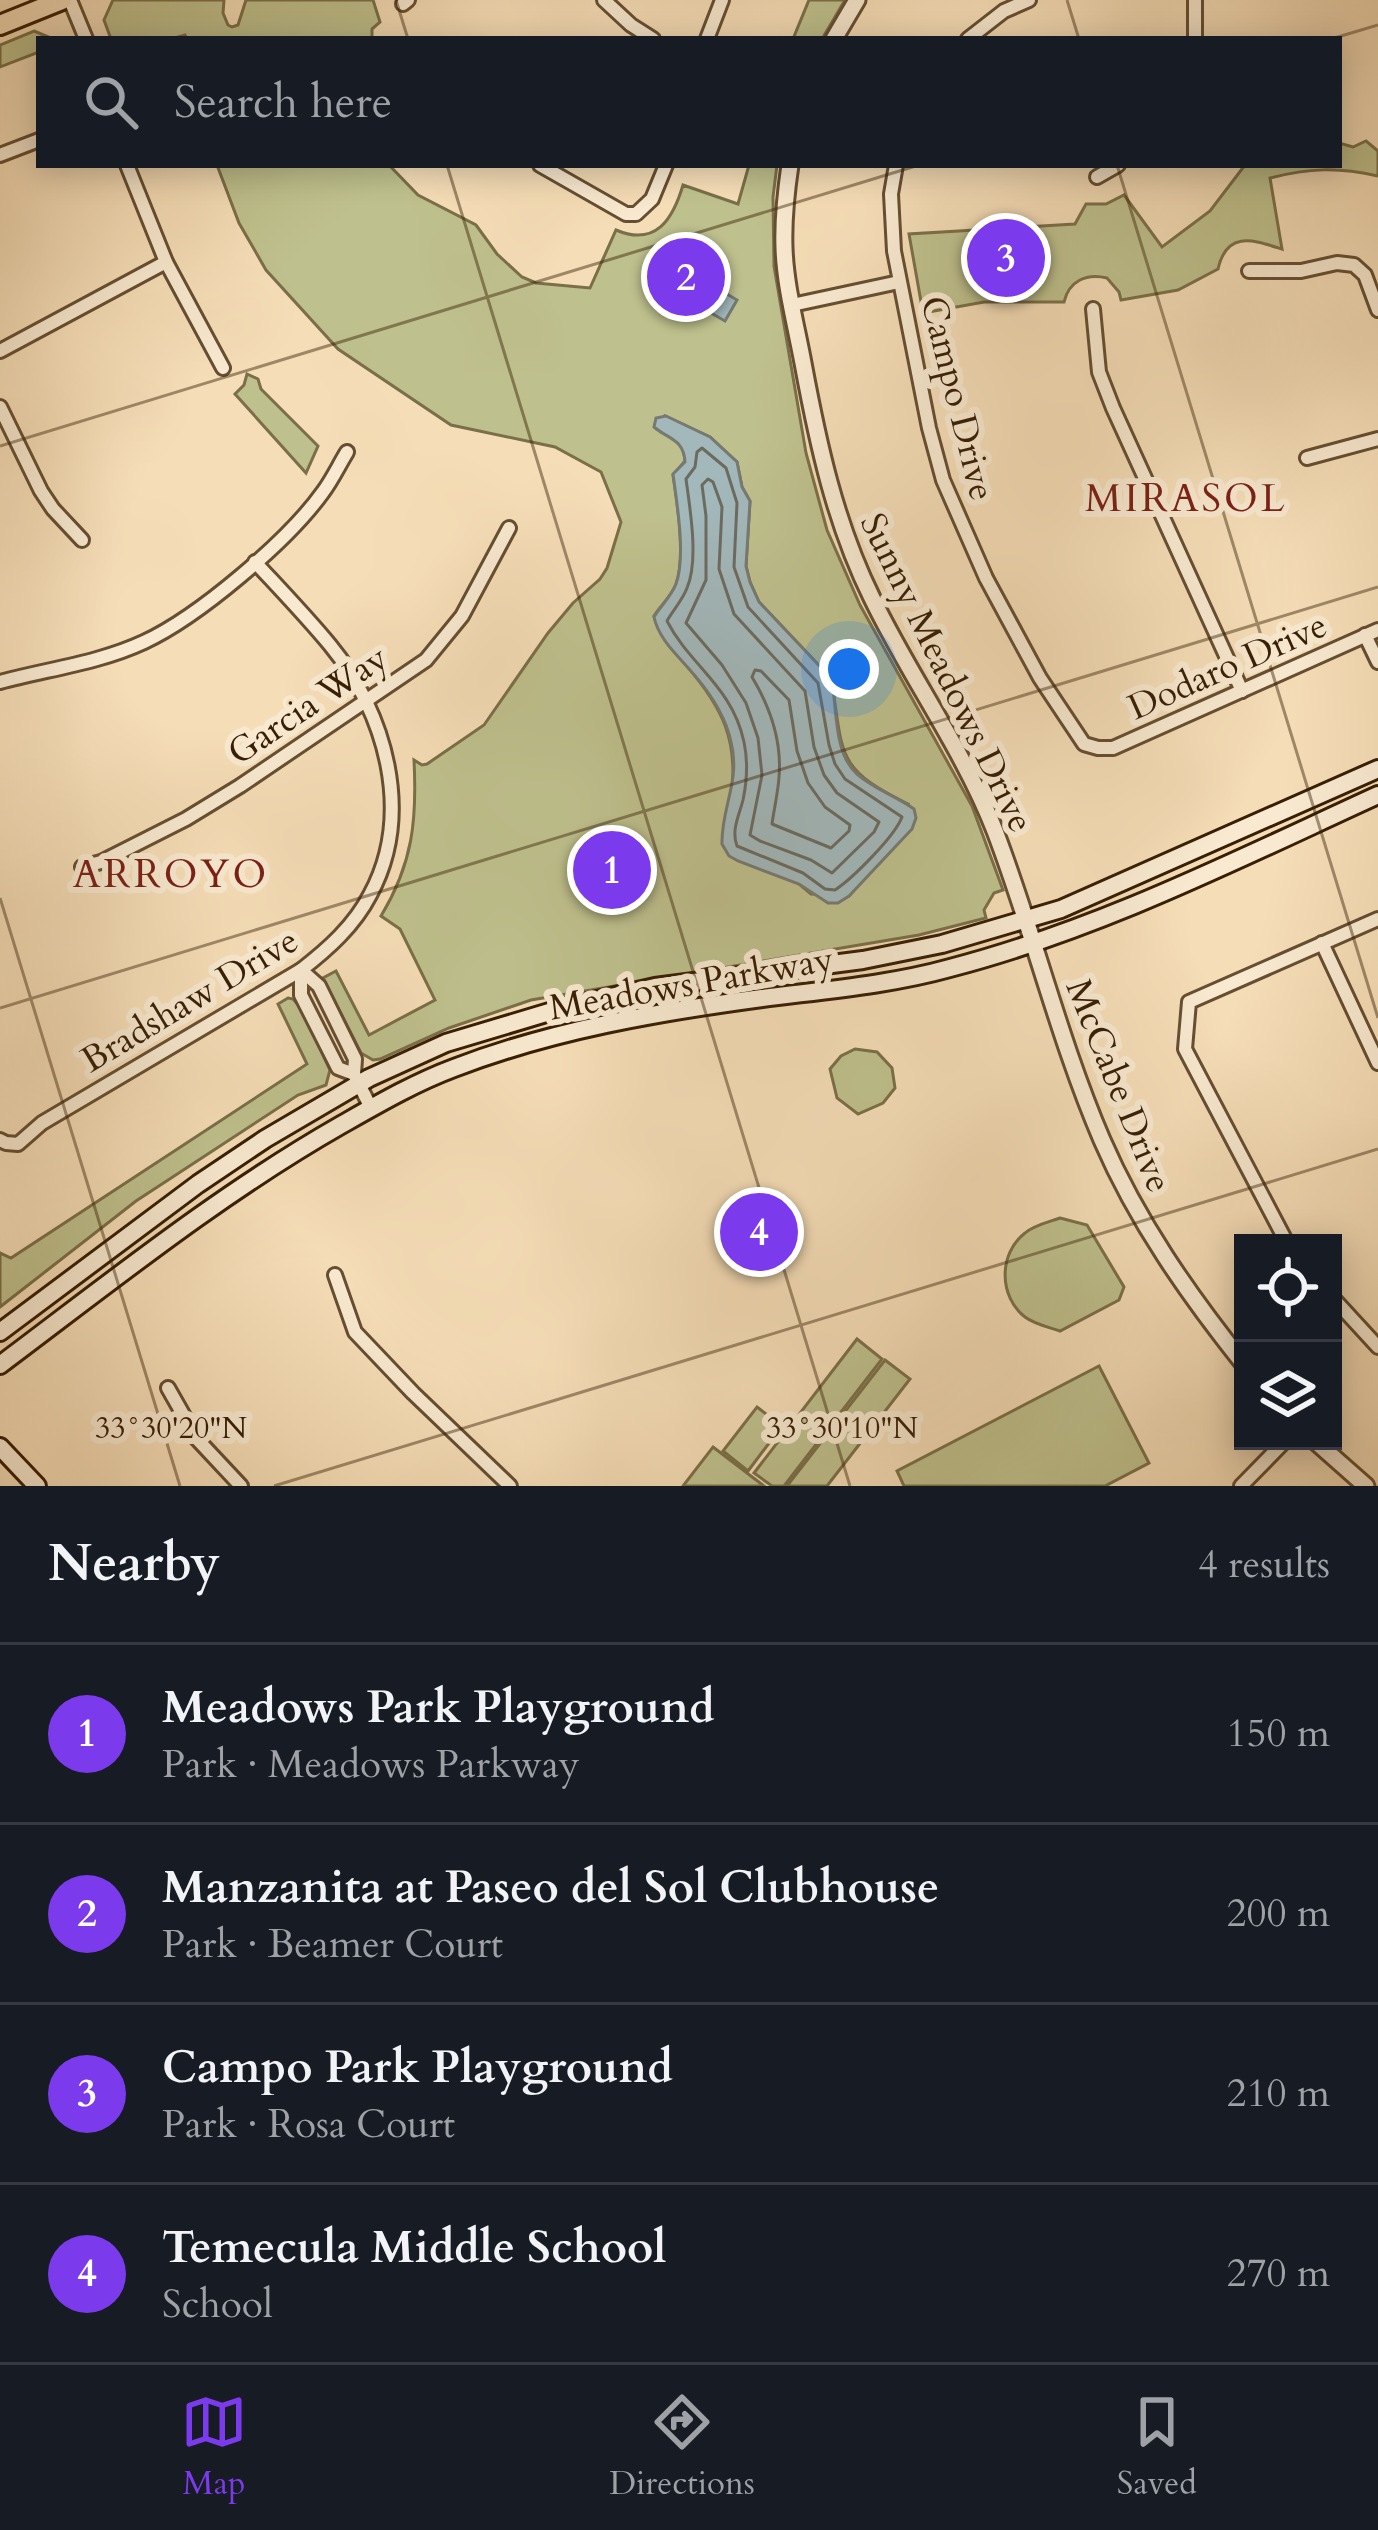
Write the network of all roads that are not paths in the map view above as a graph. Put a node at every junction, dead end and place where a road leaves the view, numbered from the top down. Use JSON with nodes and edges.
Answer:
{"nodes":[{"id":1,"x":66,"y":0,"type":"edge"},
{"id":2,"x":604,"y":0,"type":"edge"},
{"id":3,"x":722,"y":0,"type":"edge"},
{"id":4,"x":857,"y":0,"type":"edge"},
{"id":5,"x":1029,"y":0,"type":"edge"},
{"id":6,"x":1195,"y":0,"type":"edge"},
{"id":7,"x":0,"y":25,"type":"edge"},
{"id":8,"x":84,"y":36,"type":"edge"},
{"id":9,"x":648,"y":36,"type":"edge"},
{"id":10,"x":708,"y":36,"type":"edge"},
{"id":11,"x":836,"y":36,"type":"edge"},
{"id":12,"x":972,"y":36,"type":"edge"},
{"id":13,"x":1195,"y":36,"type":"edge"},
{"id":14,"x":36,"y":141,"type":"edge"},
{"id":15,"x":0,"y":155,"type":"edge"},
{"id":16,"x":128,"y":168,"type":"edge"},
{"id":17,"x":545,"y":168,"type":"edge"},
{"id":18,"x":664,"y":168,"type":"edge"},
{"id":19,"x":790,"y":168,"type":"edge"},
{"id":20,"x":895,"y":168,"type":"edge"},
{"id":21,"x":1113,"y":168,"type":"edge"},
{"id":22,"x":1097,"y":177,"type":"dead end"},
{"id":23,"x":166,"y":262,"type":"junction"},
{"id":24,"x":1250,"y":271,"type":"dead end"},
{"id":25,"x":899,"y":282,"type":"junction"},
{"id":26,"x":792,"y":305,"type":"junction"},
{"id":27,"x":1093,"y":309,"type":"dead end"},
{"id":28,"x":1378,"y":310,"type":"edge"},
{"id":29,"x":0,"y":351,"type":"edge"},
{"id":30,"x":223,"y":368,"type":"dead end"},
{"id":31,"x":0,"y":407,"type":"edge"},
{"id":32,"x":1378,"y":439,"type":"edge"},
{"id":33,"x":347,"y":452,"type":"dead end"},
{"id":34,"x":1307,"y":458,"type":"dead end"},
{"id":35,"x":509,"y":529,"type":"dead end"},
{"id":36,"x":82,"y":539,"type":"dead end"},
{"id":37,"x":255,"y":562,"type":"junction"},
{"id":38,"x":1372,"y":633,"type":"edge"},
{"id":39,"x":1378,"y":662,"type":"edge"},
{"id":40,"x":0,"y":682,"type":"edge"},
{"id":41,"x":1242,"y":691,"type":"junction"},
{"id":42,"x":365,"y":702,"type":"junction"},
{"id":43,"x":1098,"y":748,"type":"joint"},
{"id":44,"x":1378,"y":770,"type":"edge"},
{"id":45,"x":1378,"y":795,"type":"edge"},
{"id":46,"x":82,"y":867,"type":"dead end"},
{"id":47,"x":1378,"y":919,"type":"edge"},
{"id":48,"x":1024,"y":920,"type":"junction"},
{"id":49,"x":1322,"y":943,"type":"junction"},
{"id":50,"x":1032,"y":944,"type":"junction"},
{"id":51,"x":301,"y":970,"type":"junction"},
{"id":52,"x":1378,"y":1063,"type":"edge"},
{"id":53,"x":357,"y":1079,"type":"junction"},
{"id":54,"x":371,"y":1108,"type":"junction"},
{"id":55,"x":3,"y":1142,"type":"edge"},
{"id":56,"x":1282,"y":1234,"type":"edge"},
{"id":57,"x":335,"y":1275,"type":"dead end"},
{"id":58,"x":1342,"y":1308,"type":"edge"},
{"id":59,"x":0,"y":1332,"type":"edge"},
{"id":60,"x":1378,"y":1347,"type":"edge"},
{"id":61,"x":1234,"y":1351,"type":"edge"},
{"id":62,"x":0,"y":1364,"type":"edge"},
{"id":63,"x":168,"y":1388,"type":"dead end"},
{"id":64,"x":0,"y":1447,"type":"edge"},
{"id":65,"x":1276,"y":1450,"type":"edge"},
{"id":66,"x":1325,"y":1450,"type":"edge"},
{"id":67,"x":37,"y":1486,"type":"edge"},
{"id":68,"x":242,"y":1486,"type":"edge"},
{"id":69,"x":510,"y":1486,"type":"edge"},
{"id":70,"x":1241,"y":1486,"type":"edge"},
{"id":71,"x":1366,"y":1486,"type":"edge"}],
"edges":[{"from":1,"to":7,"type":"main road"},
{"from":1,"to":8,"type":"street"},
{"from":2,"to":9,"type":"street"},
{"from":3,"to":10,"type":"street"},
{"from":4,"to":11,"type":"street"},
{"from":5,"to":12,"type":"street"},
{"from":6,"to":13,"type":"street"},
{"from":14,"to":15,"type":"street"},
{"from":16,"to":23,"type":"street"},
{"from":17,"to":18,"type":"street"},
{"from":19,"to":26,"type":"street","name":"Sunny Meadows Drive"},
{"from":20,"to":25,"type":"street","name":"Campo Drive"},
{"from":21,"to":22,"type":"street"},
{"from":23,"to":29,"type":"street"},
{"from":23,"to":30,"type":"street"},
{"from":24,"to":28,"type":"street"},
{"from":25,"to":26,"type":"street"},
{"from":25,"to":43,"type":"street","name":"Campo Drive"},
{"from":26,"to":48,"type":"street","name":"Sunny Meadows Drive"},
{"from":27,"to":41,"type":"street"},
{"from":31,"to":36,"type":"street"},
{"from":32,"to":34,"type":"street"},
{"from":33,"to":37,"type":"street"},
{"from":35,"to":42,"type":"street","name":"Garcia Way"},
{"from":37,"to":40,"type":"street"},
{"from":37,"to":42,"type":"street","name":"Bradshaw Drive"},
{"from":38,"to":39,"type":"street"},
{"from":38,"to":41,"type":"street","name":"Dodaro Drive"},
{"from":41,"to":43,"type":"street","name":"Dodaro Drive"},
{"from":42,"to":46,"type":"street","name":"Garcia Way"},
{"from":42,"to":51,"type":"street","name":"Bradshaw Drive"},
{"from":44,"to":48,"type":"main road","name":"Meadows Parkway"},
{"from":45,"to":50,"type":"main road","name":"Meadows Parkway"},
{"from":47,"to":49,"type":"street"},
{"from":48,"to":50,"type":"street","name":"Sunny Meadows Drive"},
{"from":48,"to":53,"type":"main road","name":"Meadows Parkway"},
{"from":49,"to":52,"type":"street"},
{"from":49,"to":56,"type":"street"},
{"from":50,"to":54,"type":"main road","name":"Meadows Parkway"},
{"from":50,"to":61,"type":"street","name":"McCabe Drive"},
{"from":51,"to":53,"type":"street"},
{"from":51,"to":55,"type":"street","name":"Bradshaw Drive"},
{"from":53,"to":54,"type":"street"},
{"from":53,"to":59,"type":"main road","name":"Meadows Parkway"},
{"from":54,"to":62,"type":"main road","name":"Meadows Parkway"},
{"from":57,"to":69,"type":"street"},
{"from":58,"to":60,"type":"street"},
{"from":63,"to":68,"type":"street"},
{"from":64,"to":67,"type":"main road"},
{"from":65,"to":70,"type":"street"},
{"from":66,"to":71,"type":"street"}]}
